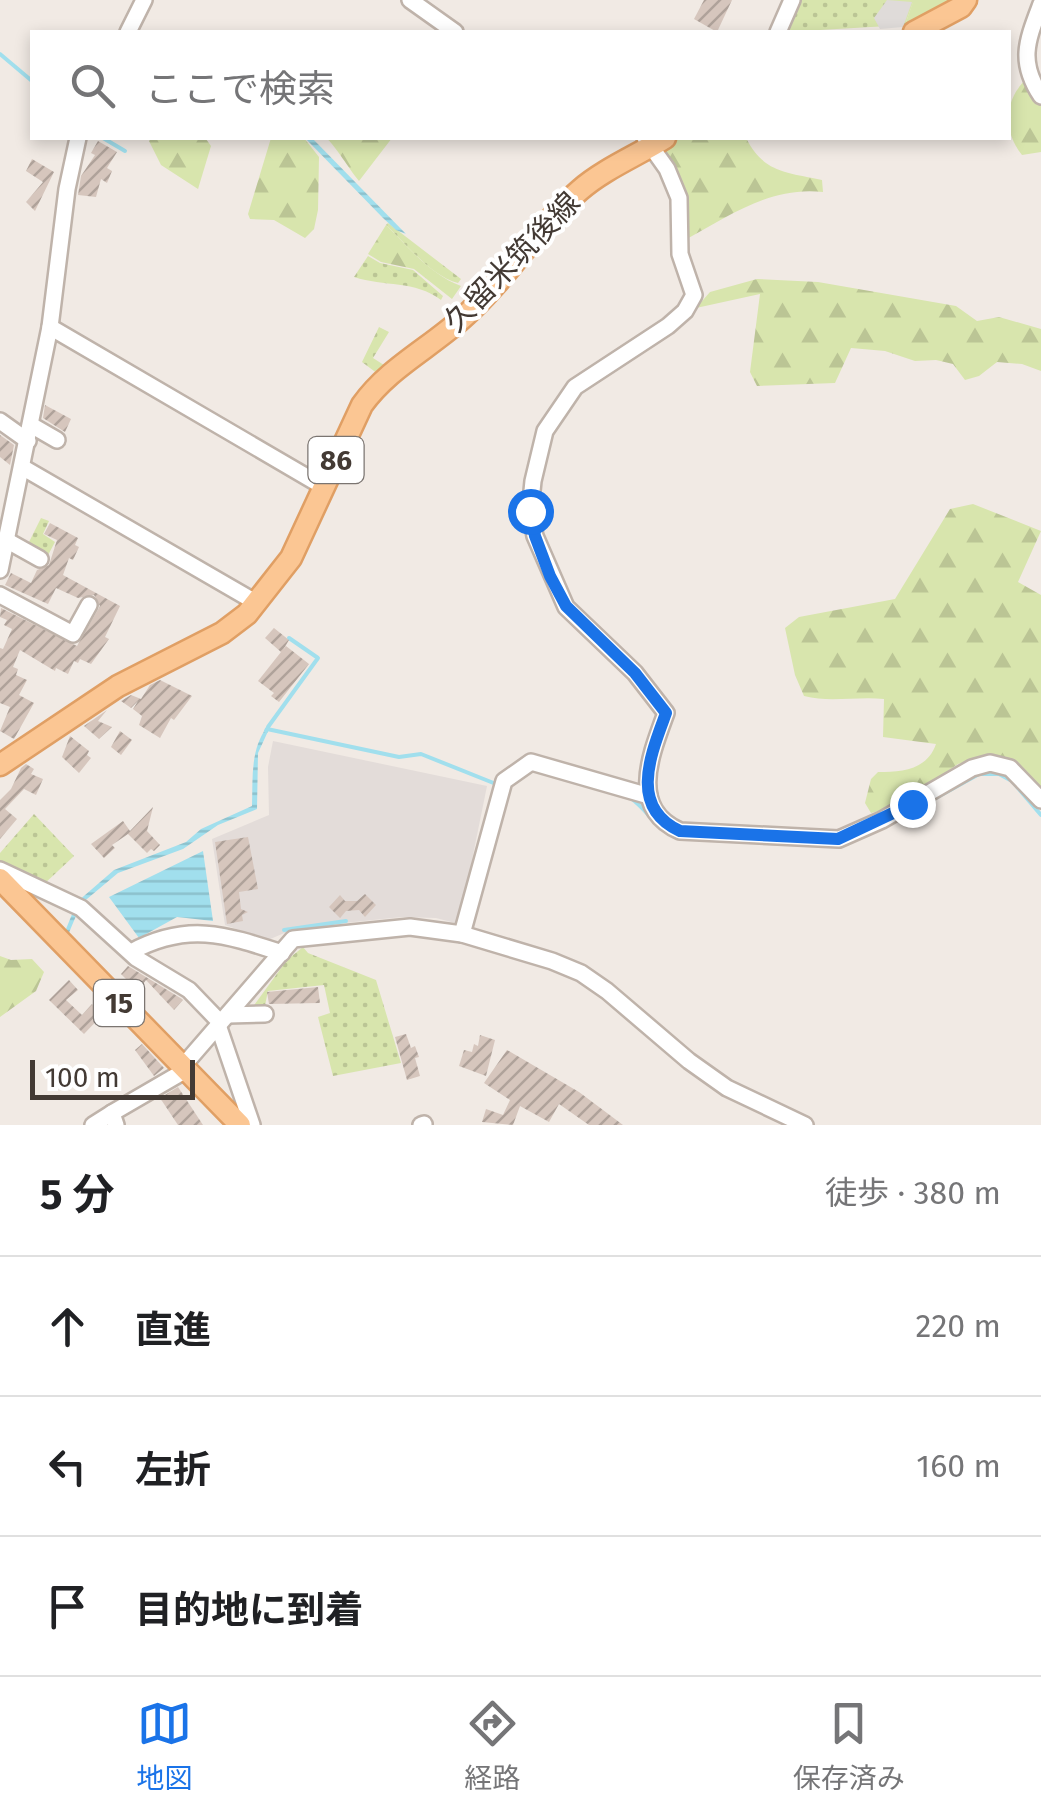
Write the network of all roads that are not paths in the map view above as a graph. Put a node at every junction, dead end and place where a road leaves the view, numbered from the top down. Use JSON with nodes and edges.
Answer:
{"nodes":[{"id":1,"x":144,"y":0,"type":"edge"},
{"id":2,"x":410,"y":0,"type":"edge"},
{"id":3,"x":792,"y":0,"type":"edge"},
{"id":4,"x":966,"y":0,"type":"edge"},
{"id":5,"x":1041,"y":4,"type":"edge"},
{"id":6,"x":129,"y":30,"type":"edge"},
{"id":7,"x":452,"y":30,"type":"edge"},
{"id":8,"x":779,"y":30,"type":"edge"},
{"id":9,"x":918,"y":30,"type":"edge"},
{"id":10,"x":1041,"y":96,"type":"edge"},
{"id":11,"x":78,"y":140,"type":"edge"},
{"id":12,"x":654,"y":140,"type":"edge"},
{"id":13,"x":50,"y":327,"type":"junction"},
{"id":14,"x":0,"y":421,"type":"edge"},
{"id":15,"x":29,"y":433,"type":"junction"},
{"id":16,"x":58,"y":440,"type":"dead end"},
{"id":17,"x":22,"y":467,"type":"junction"},
{"id":18,"x":324,"y":486,"type":"junction"},
{"id":19,"x":6,"y":540,"type":"junction"},
{"id":20,"x":40,"y":559,"type":"dead end"},
{"id":21,"x":0,"y":570,"type":"edge"},
{"id":22,"x":0,"y":596,"type":"edge"},
{"id":23,"x":257,"y":603,"type":"junction"},
{"id":24,"x":89,"y":606,"type":"dead end"},
{"id":25,"x":0,"y":766,"type":"edge"},
{"id":26,"x":649,"y":796,"type":"junction"},
{"id":27,"x":1041,"y":800,"type":"edge"},
{"id":28,"x":0,"y":870,"type":"edge"},
{"id":29,"x":0,"y":879,"type":"edge"},
{"id":30,"x":51,"y":894,"type":"junction"},
{"id":31,"x":34,"y":915,"type":"junction"},
{"id":32,"x":462,"y":934,"type":"junction"},
{"id":33,"x":130,"y":952,"type":"junction"},
{"id":34,"x":282,"y":952,"type":"junction"},
{"id":35,"x":265,"y":1014,"type":"dead end"},
{"id":36,"x":220,"y":1019,"type":"junction"},
{"id":37,"x":185,"y":1068,"type":"junction"},
{"id":38,"x":114,"y":1119,"type":"edge"},
{"id":39,"x":93,"y":1125,"type":"edge"},
{"id":40,"x":240,"y":1125,"type":"edge"},
{"id":41,"x":252,"y":1125,"type":"edge"},
{"id":42,"x":804,"y":1125,"type":"edge"}],
"edges":[{"from":1,"to":6,"type":"street"},
{"from":2,"to":7,"type":"street"},
{"from":3,"to":8,"type":"street"},
{"from":4,"to":9,"type":"main road"},
{"from":5,"to":10,"type":"street"},
{"from":11,"to":13,"type":"street"},
{"from":12,"to":18,"type":"main road","name":"久留米筑後線","number":"86"},
{"from":12,"to":26,"type":"street"},
{"from":13,"to":15,"type":"street"},
{"from":13,"to":18,"type":"street"},
{"from":14,"to":15,"type":"street"},
{"from":15,"to":16,"type":"street"},
{"from":15,"to":17,"type":"street"},
{"from":17,"to":19,"type":"street"},
{"from":17,"to":23,"type":"street"},
{"from":18,"to":23,"type":"main road","name":"久留米筑後線","number":"86"},
{"from":19,"to":20,"type":"street"},
{"from":19,"to":21,"type":"street"},
{"from":22,"to":24,"type":"street"},
{"from":23,"to":25,"type":"main road","name":"久留米筑後線","number":"86"},
{"from":26,"to":27,"type":"street"},
{"from":26,"to":32,"type":"street"},
{"from":28,"to":30,"type":"street"},
{"from":29,"to":31,"type":"main road","number":"15"},
{"from":30,"to":31,"type":"street"},
{"from":30,"to":33,"type":"street"},
{"from":31,"to":37,"type":"main road","number":"15"},
{"from":32,"to":34,"type":"street"},
{"from":32,"to":42,"type":"street"},
{"from":33,"to":34,"type":"street"},
{"from":33,"to":36,"type":"street"},
{"from":34,"to":36,"type":"street"},
{"from":35,"to":36,"type":"street"},
{"from":36,"to":37,"type":"street"},
{"from":36,"to":41,"type":"street"},
{"from":37,"to":38,"type":"street"},
{"from":37,"to":40,"type":"main road","number":"15"},
{"from":38,"to":39,"type":"street"}]}
